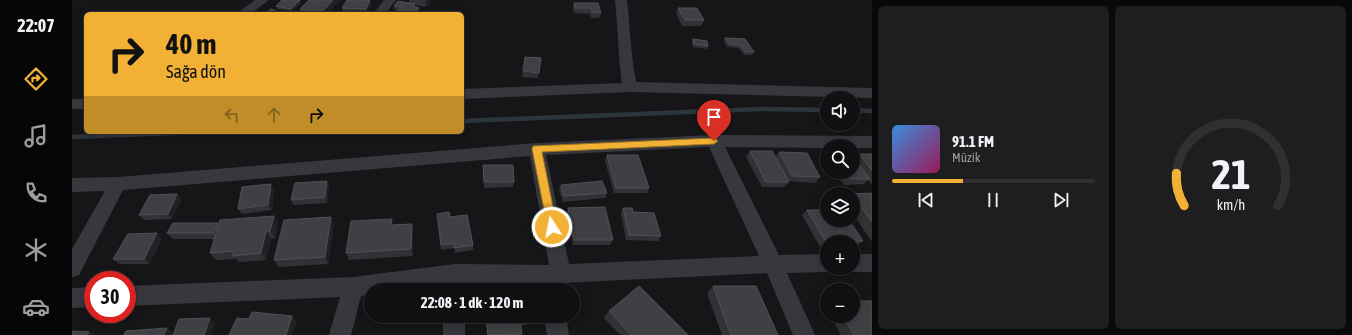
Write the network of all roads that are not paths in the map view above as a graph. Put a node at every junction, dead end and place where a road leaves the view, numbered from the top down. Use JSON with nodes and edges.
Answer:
{"nodes":[{"id":1,"x":263,"y":0,"type":"edge"},
{"id":2,"x":390,"y":0,"type":"edge"},
{"id":3,"x":621,"y":0,"type":"edge"},
{"id":4,"x":245,"y":12,"type":"edge"},
{"id":5,"x":381,"y":12,"type":"edge"},
{"id":6,"x":630,"y":87,"type":"junction"},
{"id":7,"x":872,"y":93,"type":"edge"},
{"id":8,"x":464,"y":94,"type":"edge"},
{"id":9,"x":72,"y":104,"type":"edge"},
{"id":10,"x":84,"y":104,"type":"edge"},
{"id":11,"x":714,"y":141,"type":"junction"},
{"id":12,"x":872,"y":142,"type":"edge"},
{"id":13,"x":537,"y":149,"type":"junction"},
{"id":14,"x":118,"y":184,"type":"junction"},
{"id":15,"x":72,"y":185,"type":"edge"},
{"id":16,"x":860,"y":263,"type":"edge"},
{"id":17,"x":872,"y":263,"type":"edge"},
{"id":18,"x":773,"y":264,"type":"junction"},
{"id":19,"x":820,"y":264,"type":"edge"},
{"id":20,"x":72,"y":268,"type":"edge"},
{"id":21,"x":554,"y":279,"type":"edge"},
{"id":22,"x":455,"y":282,"type":"edge"},
{"id":23,"x":353,"y":287,"type":"junction"},
{"id":24,"x":136,"y":296,"type":"edge"},
{"id":25,"x":84,"y":297,"type":"edge"},
{"id":26,"x":72,"y":298,"type":"edge"},
{"id":27,"x":454,"y":323,"type":"edge"},
{"id":28,"x":556,"y":323,"type":"edge"},
{"id":29,"x":340,"y":335,"type":"edge"},
{"id":30,"x":454,"y":335,"type":"edge"},
{"id":31,"x":558,"y":335,"type":"edge"},
{"id":32,"x":804,"y":335,"type":"edge"}],
"edges":[{"from":1,"to":4,"type":"street"},
{"from":2,"to":5,"type":"street"},
{"from":3,"to":6,"type":"street"},
{"from":6,"to":7,"type":"street"},
{"from":6,"to":8,"type":"street"},
{"from":9,"to":10,"type":"street"},
{"from":11,"to":12,"type":"street"},
{"from":11,"to":13,"type":"street"},
{"from":11,"to":18,"type":"street"},
{"from":13,"to":14,"type":"street"},
{"from":13,"to":21,"type":"street"},
{"from":14,"to":15,"type":"street"},
{"from":14,"to":20,"type":"street"},
{"from":16,"to":17,"type":"street"},
{"from":18,"to":19,"type":"street"},
{"from":18,"to":21,"type":"street"},
{"from":18,"to":32,"type":"street"},
{"from":21,"to":22,"type":"street"},
{"from":22,"to":23,"type":"street"},
{"from":23,"to":24,"type":"street"},
{"from":23,"to":29,"type":"street"},
{"from":25,"to":26,"type":"street"},
{"from":27,"to":30,"type":"street"},
{"from":28,"to":31,"type":"street"}]}
